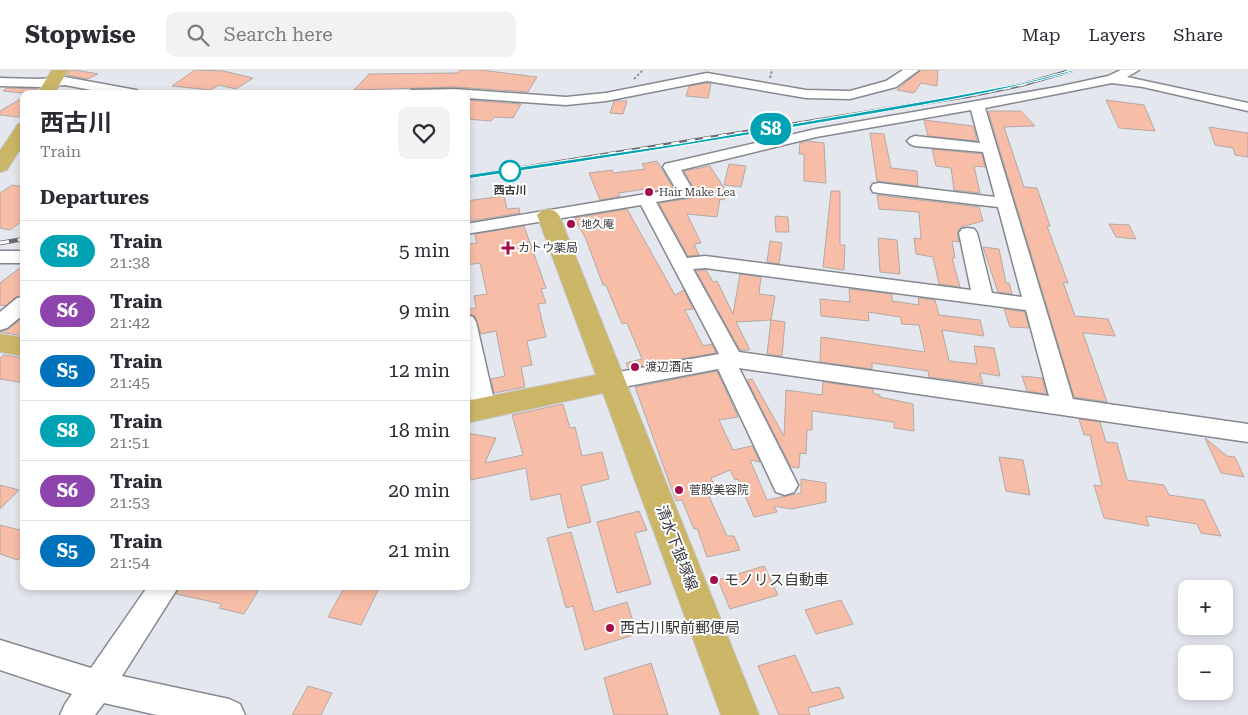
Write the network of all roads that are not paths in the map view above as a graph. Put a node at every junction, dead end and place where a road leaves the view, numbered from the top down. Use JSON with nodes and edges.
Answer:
{"nodes":[{"id":1,"x":912,"y":70,"type":"edge"},
{"id":2,"x":1132,"y":70,"type":"edge"},
{"id":3,"x":1112,"y":79,"type":"junction"},
{"id":4,"x":53,"y":81,"type":"edge"},
{"id":5,"x":0,"y":82,"type":"edge"},
{"id":6,"x":110,"y":90,"type":"edge"},
{"id":7,"x":470,"y":94,"type":"edge"},
{"id":8,"x":976,"y":106,"type":"junction"},
{"id":9,"x":1248,"y":107,"type":"edge"},
{"id":10,"x":20,"y":134,"type":"edge"},
{"id":11,"x":915,"y":141,"type":"dead end"},
{"id":12,"x":989,"y":148,"type":"junction"},
{"id":13,"x":0,"y":166,"type":"edge"},
{"id":14,"x":879,"y":188,"type":"dead end"},
{"id":15,"x":646,"y":199,"type":"junction"},
{"id":16,"x":1005,"y":202,"type":"junction"},
{"id":17,"x":548,"y":215,"type":"junction"},
{"id":18,"x":470,"y":228,"type":"edge"},
{"id":19,"x":968,"y":233,"type":"dead end"},
{"id":20,"x":0,"y":257,"type":"edge"},
{"id":21,"x":20,"y":257,"type":"edge"},
{"id":22,"x":681,"y":264,"type":"junction"},
{"id":23,"x":983,"y":298,"type":"junction"},
{"id":24,"x":1035,"y":304,"type":"junction"},
{"id":25,"x":20,"y":306,"type":"edge"},
{"id":26,"x":0,"y":323,"type":"edge"},
{"id":27,"x":0,"y":343,"type":"edge"},
{"id":28,"x":20,"y":346,"type":"edge"},
{"id":29,"x":470,"y":358,"type":"edge"},
{"id":30,"x":728,"y":360,"type":"junction"},
{"id":31,"x":613,"y":381,"type":"junction"},
{"id":32,"x":1064,"y":407,"type":"junction"},
{"id":33,"x":476,"y":411,"type":"edge"},
{"id":34,"x":1248,"y":433,"type":"edge"},
{"id":35,"x":785,"y":485,"type":"dead end"},
{"id":36,"x":163,"y":590,"type":"edge"},
{"id":37,"x":0,"y":655,"type":"edge"},
{"id":38,"x":97,"y":686,"type":"junction"},
{"id":39,"x":76,"y":715,"type":"edge"},
{"id":40,"x":228,"y":715,"type":"edge"},
{"id":41,"x":740,"y":715,"type":"edge"}],
"edges":[{"from":1,"to":7,"type":"street"},
{"from":2,"to":3,"type":"street"},
{"from":3,"to":8,"type":"street"},
{"from":3,"to":9,"type":"street"},
{"from":4,"to":5,"type":"street"},
{"from":4,"to":6,"type":"street"},
{"from":8,"to":12,"type":"street"},
{"from":8,"to":15,"type":"street"},
{"from":10,"to":13,"type":"main road"},
{"from":11,"to":12,"type":"street"},
{"from":12,"to":16,"type":"street"},
{"from":14,"to":16,"type":"street"},
{"from":15,"to":17,"type":"street"},
{"from":15,"to":22,"type":"street"},
{"from":16,"to":24,"type":"street"},
{"from":17,"to":18,"type":"street"},
{"from":17,"to":31,"type":"main road","name":"清水下狼塚線"},
{"from":19,"to":23,"type":"street"},
{"from":20,"to":21,"type":"street"},
{"from":22,"to":23,"type":"street"},
{"from":22,"to":30,"type":"street"},
{"from":23,"to":24,"type":"street"},
{"from":24,"to":32,"type":"street"},
{"from":25,"to":26,"type":"street"},
{"from":27,"to":28,"type":"main road"},
{"from":29,"to":33,"type":"street"},
{"from":30,"to":31,"type":"street"},
{"from":30,"to":32,"type":"street"},
{"from":30,"to":35,"type":"street"},
{"from":31,"to":33,"type":"main road"},
{"from":31,"to":41,"type":"main road","name":"清水下狼塚線"},
{"from":32,"to":34,"type":"street"},
{"from":36,"to":38,"type":"street"},
{"from":37,"to":38,"type":"street"},
{"from":38,"to":39,"type":"street"},
{"from":38,"to":40,"type":"street"}]}
